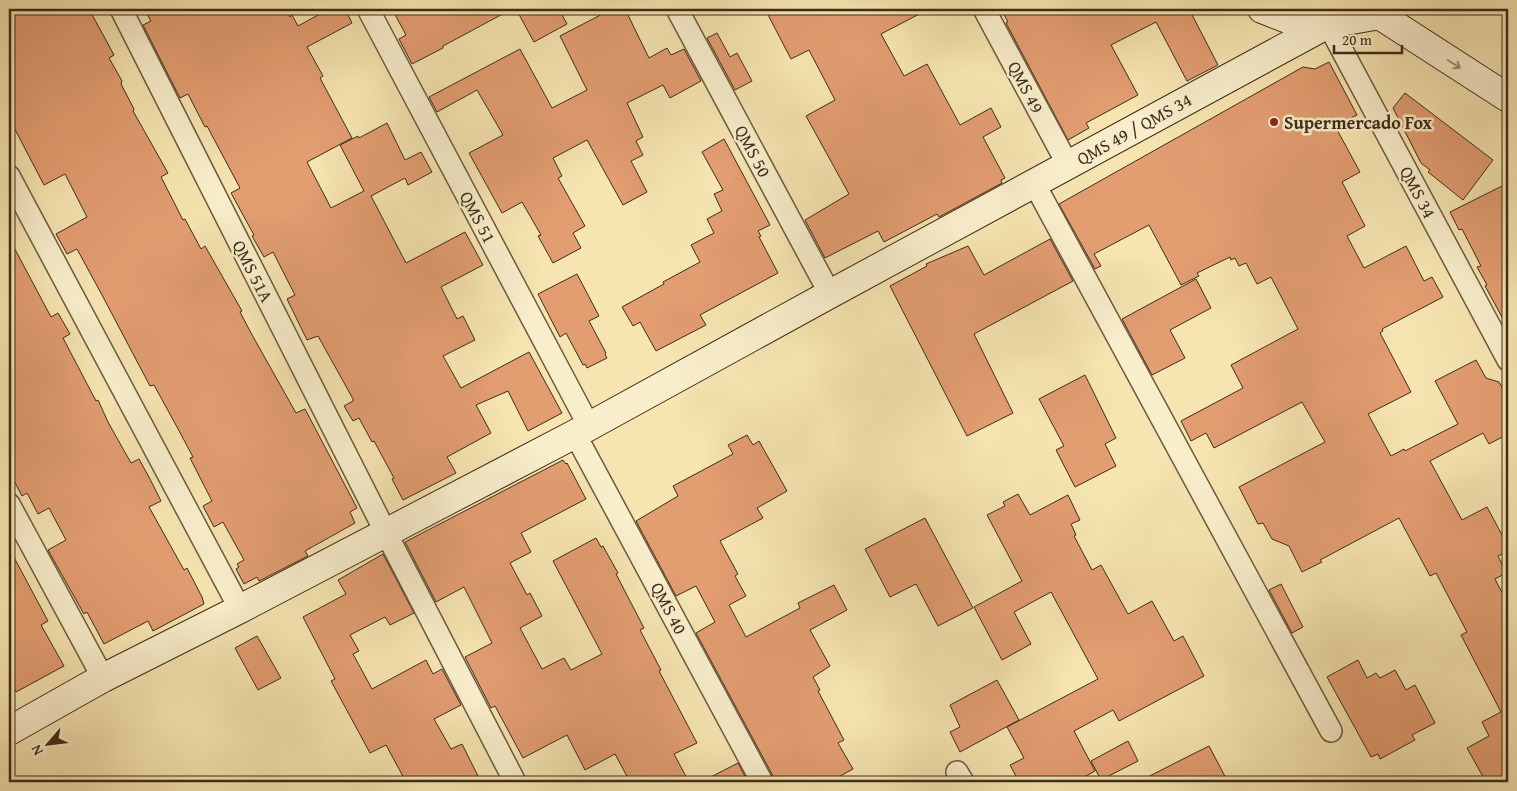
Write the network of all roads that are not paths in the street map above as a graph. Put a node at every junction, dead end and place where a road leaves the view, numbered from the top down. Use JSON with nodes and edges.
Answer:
{"nodes":[{"id":1,"x":121,"y":9,"type":"edge"},
{"id":2,"x":368,"y":9,"type":"edge"},
{"id":3,"x":676,"y":9,"type":"edge"},
{"id":4,"x":984,"y":9,"type":"edge"},
{"id":5,"x":1262,"y":9,"type":"edge"},
{"id":6,"x":1375,"y":12,"type":"edge"},
{"id":7,"x":1322,"y":21,"type":"edge"},
{"id":8,"x":1508,"y":98,"type":"edge"},
{"id":9,"x":1068,"y":165,"type":"junction"},
{"id":10,"x":9,"y":176,"type":"edge"},
{"id":11,"x":1034,"y":183,"type":"junction"},
{"id":12,"x":830,"y":294,"type":"junction"},
{"id":13,"x":1508,"y":360,"type":"edge"},
{"id":14,"x":582,"y":430,"type":"junction"},
{"id":15,"x":9,"y":504,"type":"edge"},
{"id":16,"x":386,"y":533,"type":"junction"},
{"id":17,"x":240,"y":609,"type":"junction"},
{"id":18,"x":103,"y":678,"type":"junction"},
{"id":19,"x":9,"y":731,"type":"edge"},
{"id":20,"x":1331,"y":731,"type":"dead end"},
{"id":21,"x":515,"y":782,"type":"edge"},
{"id":22,"x":762,"y":782,"type":"edge"}],
"edges":[{"from":1,"to":16,"type":"street","name":"QMS 51A"},
{"from":2,"to":14,"type":"street","name":"QMS 51"},
{"from":3,"to":12,"type":"street","name":"QMS 50"},
{"from":4,"to":9,"type":"street","name":"QMS 49"},
{"from":5,"to":7,"type":"street"},
{"from":6,"to":7,"type":"street"},
{"from":6,"to":8,"type":"street","one_way":true},
{"from":7,"to":9,"type":"street","name":"QMS 49 / QMS 34"},
{"from":7,"to":13,"type":"street","name":"QMS 34"},
{"from":9,"to":11,"type":"street","name":"QMS 49 / QMS 34"},
{"from":10,"to":17,"type":"street"},
{"from":11,"to":12,"type":"street","name":"QMS 49 / QMS 34"},
{"from":11,"to":20,"type":"street"},
{"from":12,"to":14,"type":"street","name":"QMS 49 / QMS 34"},
{"from":14,"to":16,"type":"street","name":"QMS 49 / QMS 34"},
{"from":14,"to":22,"type":"street","name":"QMS 40"},
{"from":15,"to":18,"type":"street"},
{"from":16,"to":17,"type":"street","name":"QMS 49 / QMS 34"},
{"from":16,"to":21,"type":"street","name":"QMS 51A"},
{"from":17,"to":18,"type":"street","name":"QMS 49 / QMS 34"},
{"from":18,"to":19,"type":"street","name":"QMS 49 / QMS 34"}]}
